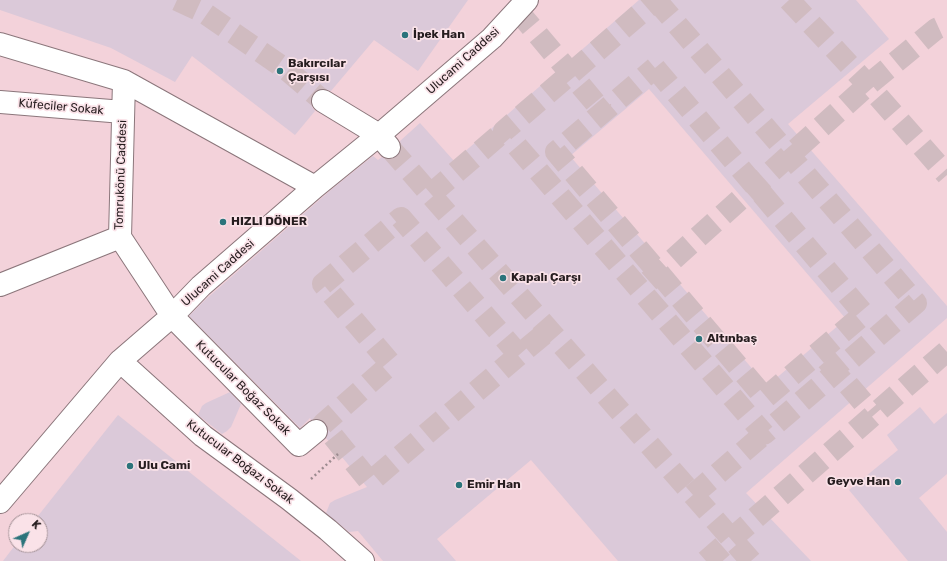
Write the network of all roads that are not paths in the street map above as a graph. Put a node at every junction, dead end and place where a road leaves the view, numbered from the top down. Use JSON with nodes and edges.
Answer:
{"nodes":[{"id":1,"x":527,"y":0,"type":"edge"},
{"id":2,"x":0,"y":44,"type":"edge"},
{"id":3,"x":124,"y":81,"type":"junction"},
{"id":4,"x":323,"y":101,"type":"tunnel mouth"},
{"id":5,"x":0,"y":102,"type":"edge"},
{"id":6,"x":123,"y":112,"type":"junction"},
{"id":7,"x":384,"y":141,"type":"junction"},
{"id":8,"x":315,"y":187,"type":"junction"},
{"id":9,"x":120,"y":237,"type":"junction"},
{"id":10,"x":0,"y":285,"type":"edge"},
{"id":11,"x":172,"y":316,"type":"junction"},
{"id":12,"x":120,"y":361,"type":"junction"},
{"id":13,"x":316,"y":431,"type":"dead end"},
{"id":14,"x":0,"y":502,"type":"edge"},
{"id":15,"x":363,"y":561,"type":"edge"}],
"edges":[{"from":1,"to":7,"type":"street","name":"Ulucami Caddesi"},
{"from":2,"to":3,"type":"street"},
{"from":3,"to":6,"type":"street","name":"Tomrukönü Caddesi"},
{"from":3,"to":8,"type":"street"},
{"from":4,"to":7,"type":"street"},
{"from":5,"to":6,"type":"street","name":"Küfeciler Sokak"},
{"from":6,"to":9,"type":"street","name":"Tomrukönü Caddesi"},
{"from":7,"to":8,"type":"street","name":"Ulucami Caddesi"},
{"from":8,"to":11,"type":"street","name":"Ulucami Caddesi"},
{"from":9,"to":10,"type":"street","name":"Tomrukönü Caddesi"},
{"from":9,"to":11,"type":"street"},
{"from":11,"to":12,"type":"street","name":"Ulucami Caddesi"},
{"from":11,"to":13,"type":"street","name":"Kutucular Boğaz Sokak"},
{"from":12,"to":14,"type":"street","name":"Ulucami Caddesi"},
{"from":12,"to":15,"type":"street","name":"Kutucular Boğazı Sokak"}]}
